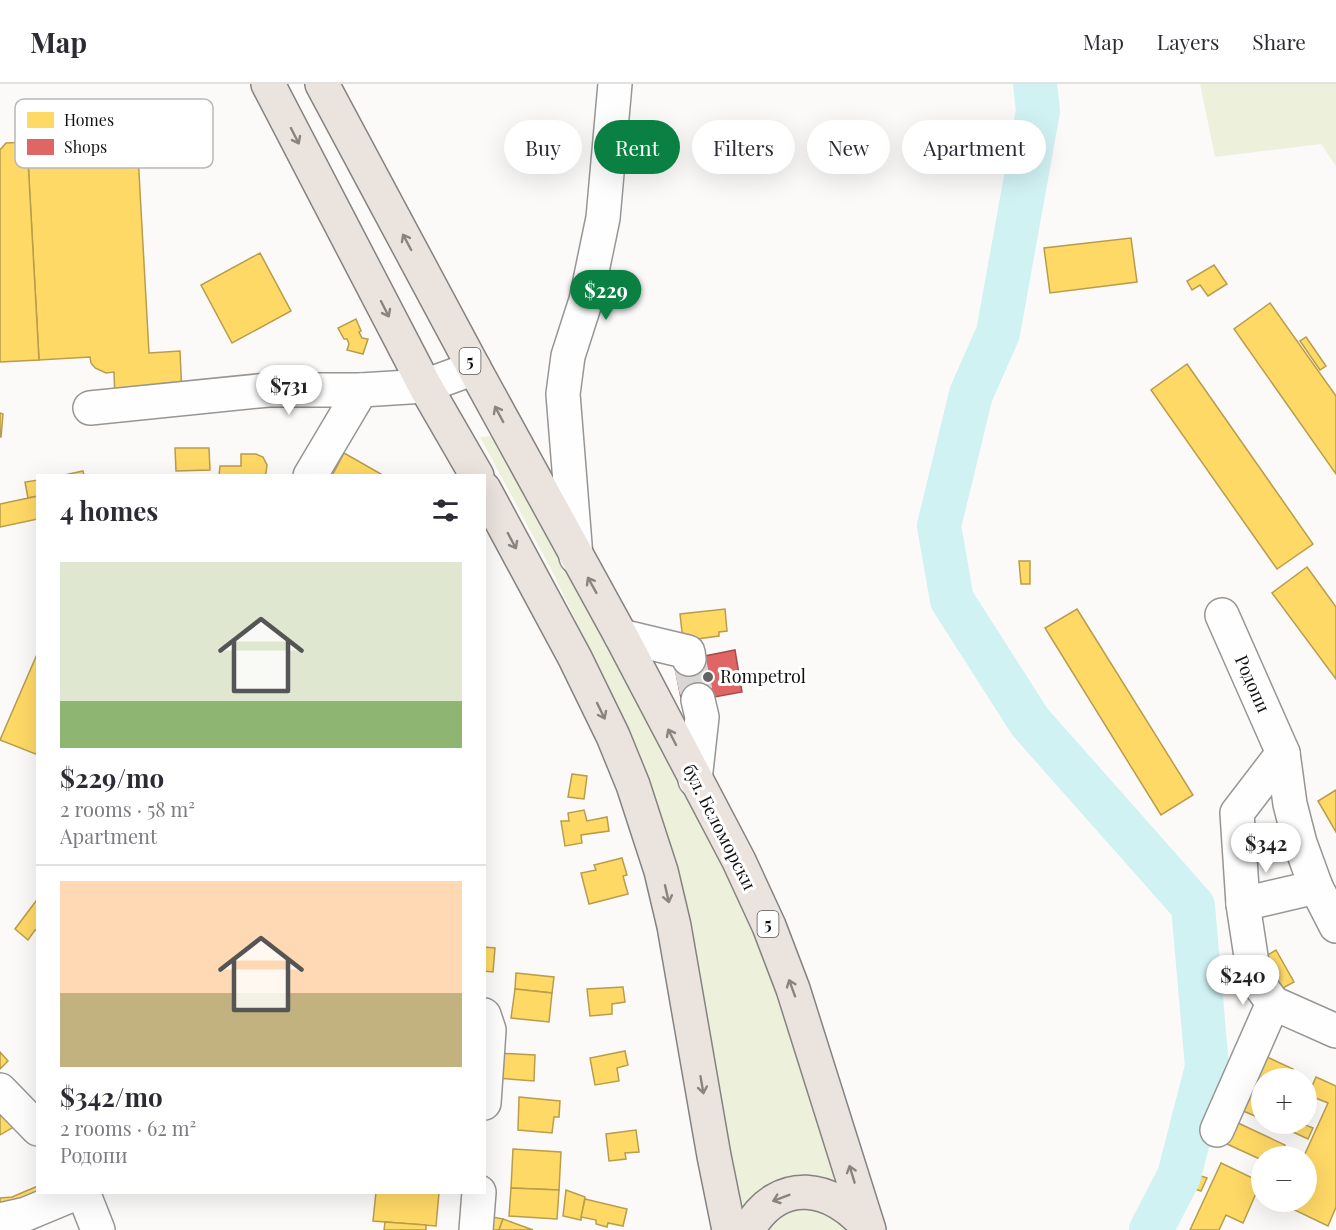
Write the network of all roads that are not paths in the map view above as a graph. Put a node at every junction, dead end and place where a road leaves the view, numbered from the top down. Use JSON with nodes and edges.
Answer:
{"nodes":[{"id":1,"x":268,"y":84,"type":"edge"},
{"id":2,"x":322,"y":84,"type":"edge"},
{"id":3,"x":615,"y":84,"type":"edge"},
{"id":4,"x":474,"y":369,"type":"junction"},
{"id":5,"x":425,"y":386,"type":"junction"},
{"id":6,"x":361,"y":390,"type":"junction"},
{"id":7,"x":90,"y":408,"type":"dead end"},
{"id":8,"x":311,"y":474,"type":"edge"},
{"id":9,"x":476,"y":474,"type":"edge"},
{"id":10,"x":486,"y":493,"type":"edge"},
{"id":11,"x":576,"y":557,"type":"junction"},
{"id":12,"x":1222,"y":615,"type":"dead end"},
{"id":13,"x":621,"y":636,"type":"junction"},
{"id":14,"x":689,"y":659,"type":"dead end"},
{"id":15,"x":698,"y":700,"type":"tunnel mouth"},
{"id":16,"x":1283,"y":753,"type":"junction"},
{"id":17,"x":695,"y":780,"type":"junction"},
{"id":18,"x":1316,"y":887,"type":"junction"},
{"id":19,"x":1243,"y":904,"type":"junction"},
{"id":20,"x":1336,"y":926,"type":"edge"},
{"id":21,"x":1273,"y":1003,"type":"junction"},
{"id":22,"x":487,"y":1023,"type":"edge"},
{"id":23,"x":1336,"y":1031,"type":"edge"},
{"id":24,"x":486,"y":1050,"type":"edge"},
{"id":25,"x":0,"y":1090,"type":"edge"},
{"id":26,"x":36,"y":1127,"type":"edge"},
{"id":27,"x":1216,"y":1130,"type":"dead end"},
{"id":28,"x":76,"y":1194,"type":"edge"},
{"id":29,"x":82,"y":1194,"type":"edge"},
{"id":30,"x":479,"y":1194,"type":"edge"},
{"id":31,"x":0,"y":1220,"type":"edge"},
{"id":32,"x":869,"y":1229,"type":"edge"},
{"id":33,"x":98,"y":1230,"type":"edge"},
{"id":34,"x":476,"y":1230,"type":"edge"},
{"id":35,"x":729,"y":1230,"type":"edge"},
{"id":36,"x":748,"y":1230,"type":"edge"}],
"edges":[{"from":1,"to":5,"type":"main road","one_way":true},
{"from":4,"to":2,"type":"main road","number":"5","one_way":true},
{"from":3,"to":11,"type":"street"},
{"from":4,"to":5,"type":"street"},
{"from":11,"to":4,"type":"main road","number":"5","one_way":true},
{"from":5,"to":6,"type":"street"},
{"from":5,"to":9,"type":"main road"},
{"from":6,"to":7,"type":"street"},
{"from":6,"to":8,"type":"street"},
{"from":10,"to":35,"type":"main road","one_way":true},
{"from":13,"to":11,"type":"main road","number":"5","one_way":true},
{"from":12,"to":16,"type":"street","name":"Родопи"},
{"from":13,"to":14,"type":"street"},
{"from":17,"to":13,"type":"main road","name":"бул. Беломорски","number":"5","one_way":true},
{"from":15,"to":17,"type":"street"},
{"from":16,"to":18,"type":"street","name":"Родопи"},
{"from":16,"to":19,"type":"street"},
{"from":32,"to":17,"type":"main road","name":"бул. Беломорски","number":"5","one_way":true},
{"from":18,"to":19,"type":"street"},
{"from":18,"to":20,"type":"street","name":"Родопи"},
{"from":19,"to":21,"type":"street"},
{"from":21,"to":23,"type":"street"},
{"from":21,"to":27,"type":"street"},
{"from":22,"to":24,"type":"street"},
{"from":25,"to":26,"type":"street"},
{"from":28,"to":31,"type":"street"},
{"from":29,"to":33,"type":"street"},
{"from":30,"to":34,"type":"street"},
{"from":32,"to":36,"type":"main road","one_way":true}]}
